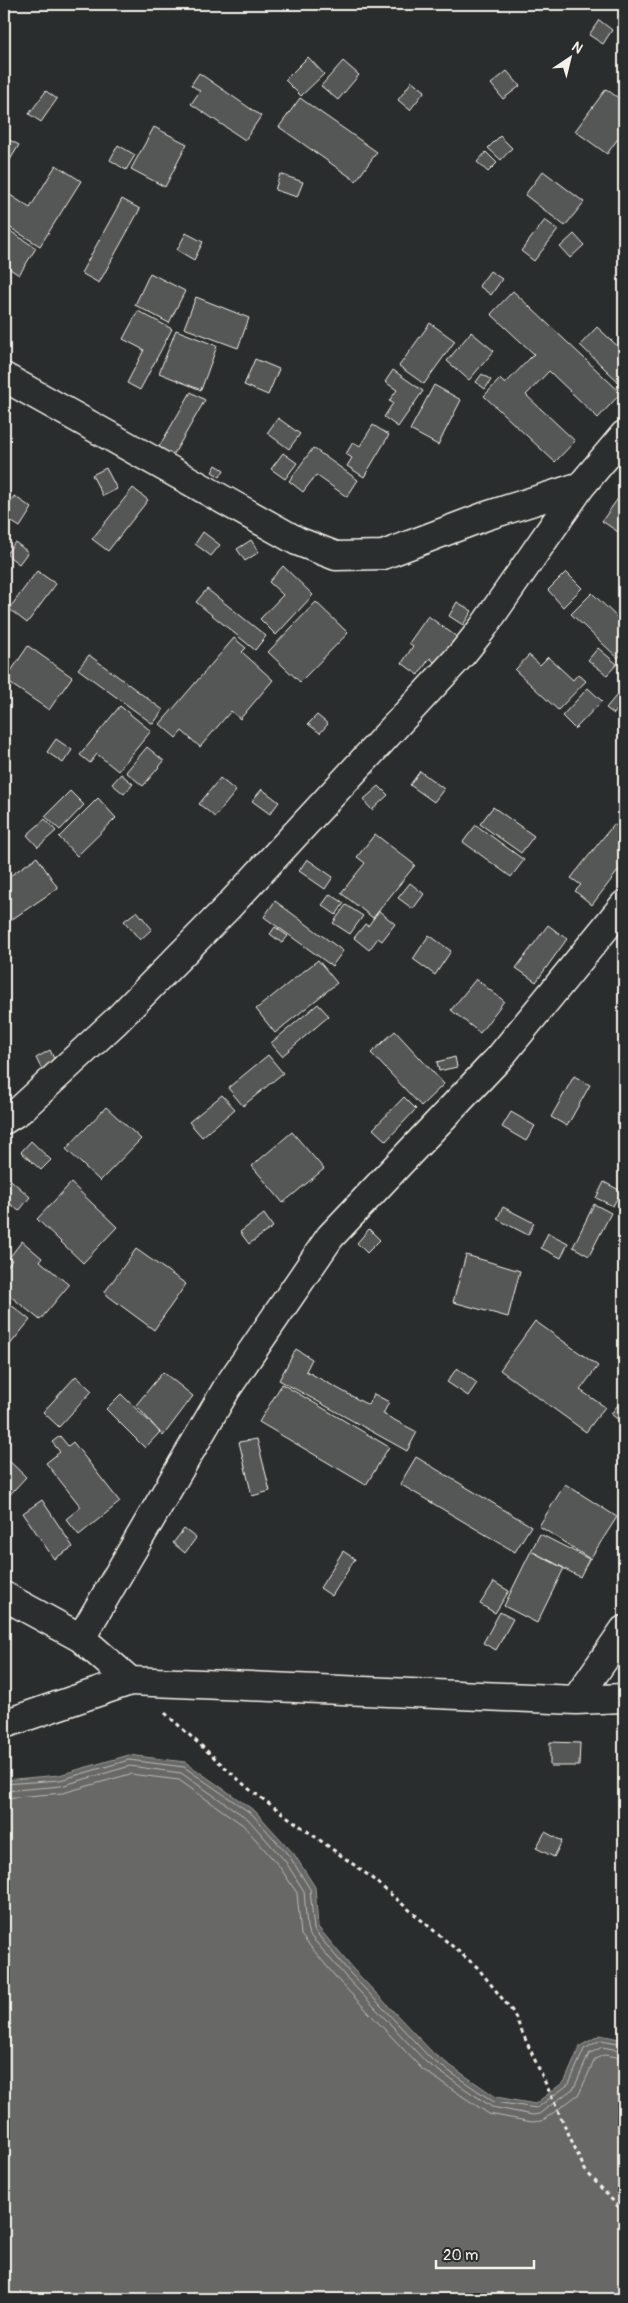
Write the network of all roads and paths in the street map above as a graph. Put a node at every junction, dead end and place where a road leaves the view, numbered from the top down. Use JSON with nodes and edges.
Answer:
{"nodes":[{"id":1,"x":4,"y":377,"type":"edge"},
{"id":2,"x":624,"y":435,"type":"edge"},
{"id":3,"x":581,"y":486,"type":"junction"},
{"id":4,"x":624,"y":905,"type":"edge"},
{"id":5,"x":4,"y":1120,"type":"edge"},
{"id":6,"x":4,"y":1596,"type":"edge"},
{"id":7,"x":624,"y":1630,"type":"edge"},
{"id":8,"x":81,"y":1638,"type":"junction"},
{"id":9,"x":130,"y":1681,"type":"junction"},
{"id":10,"x":624,"y":1698,"type":"edge"},
{"id":11,"x":576,"y":1700,"type":"junction"},
{"id":12,"x":4,"y":1724,"type":"edge"},
{"id":13,"x":624,"y":2213,"type":"edge"}],
"edges":[{"from":1,"to":3,"type":"street"},
{"from":2,"to":3,"type":"street"},
{"from":3,"to":5,"type":"street"},
{"from":4,"to":8,"type":"street"},
{"from":6,"to":8,"type":"street"},
{"from":7,"to":11,"type":"street"},
{"from":8,"to":9,"type":"street"},
{"from":9,"to":11,"type":"street"},
{"from":9,"to":12,"type":"street"},
{"from":9,"to":13,"type":"path"},
{"from":10,"to":11,"type":"street"}]}
